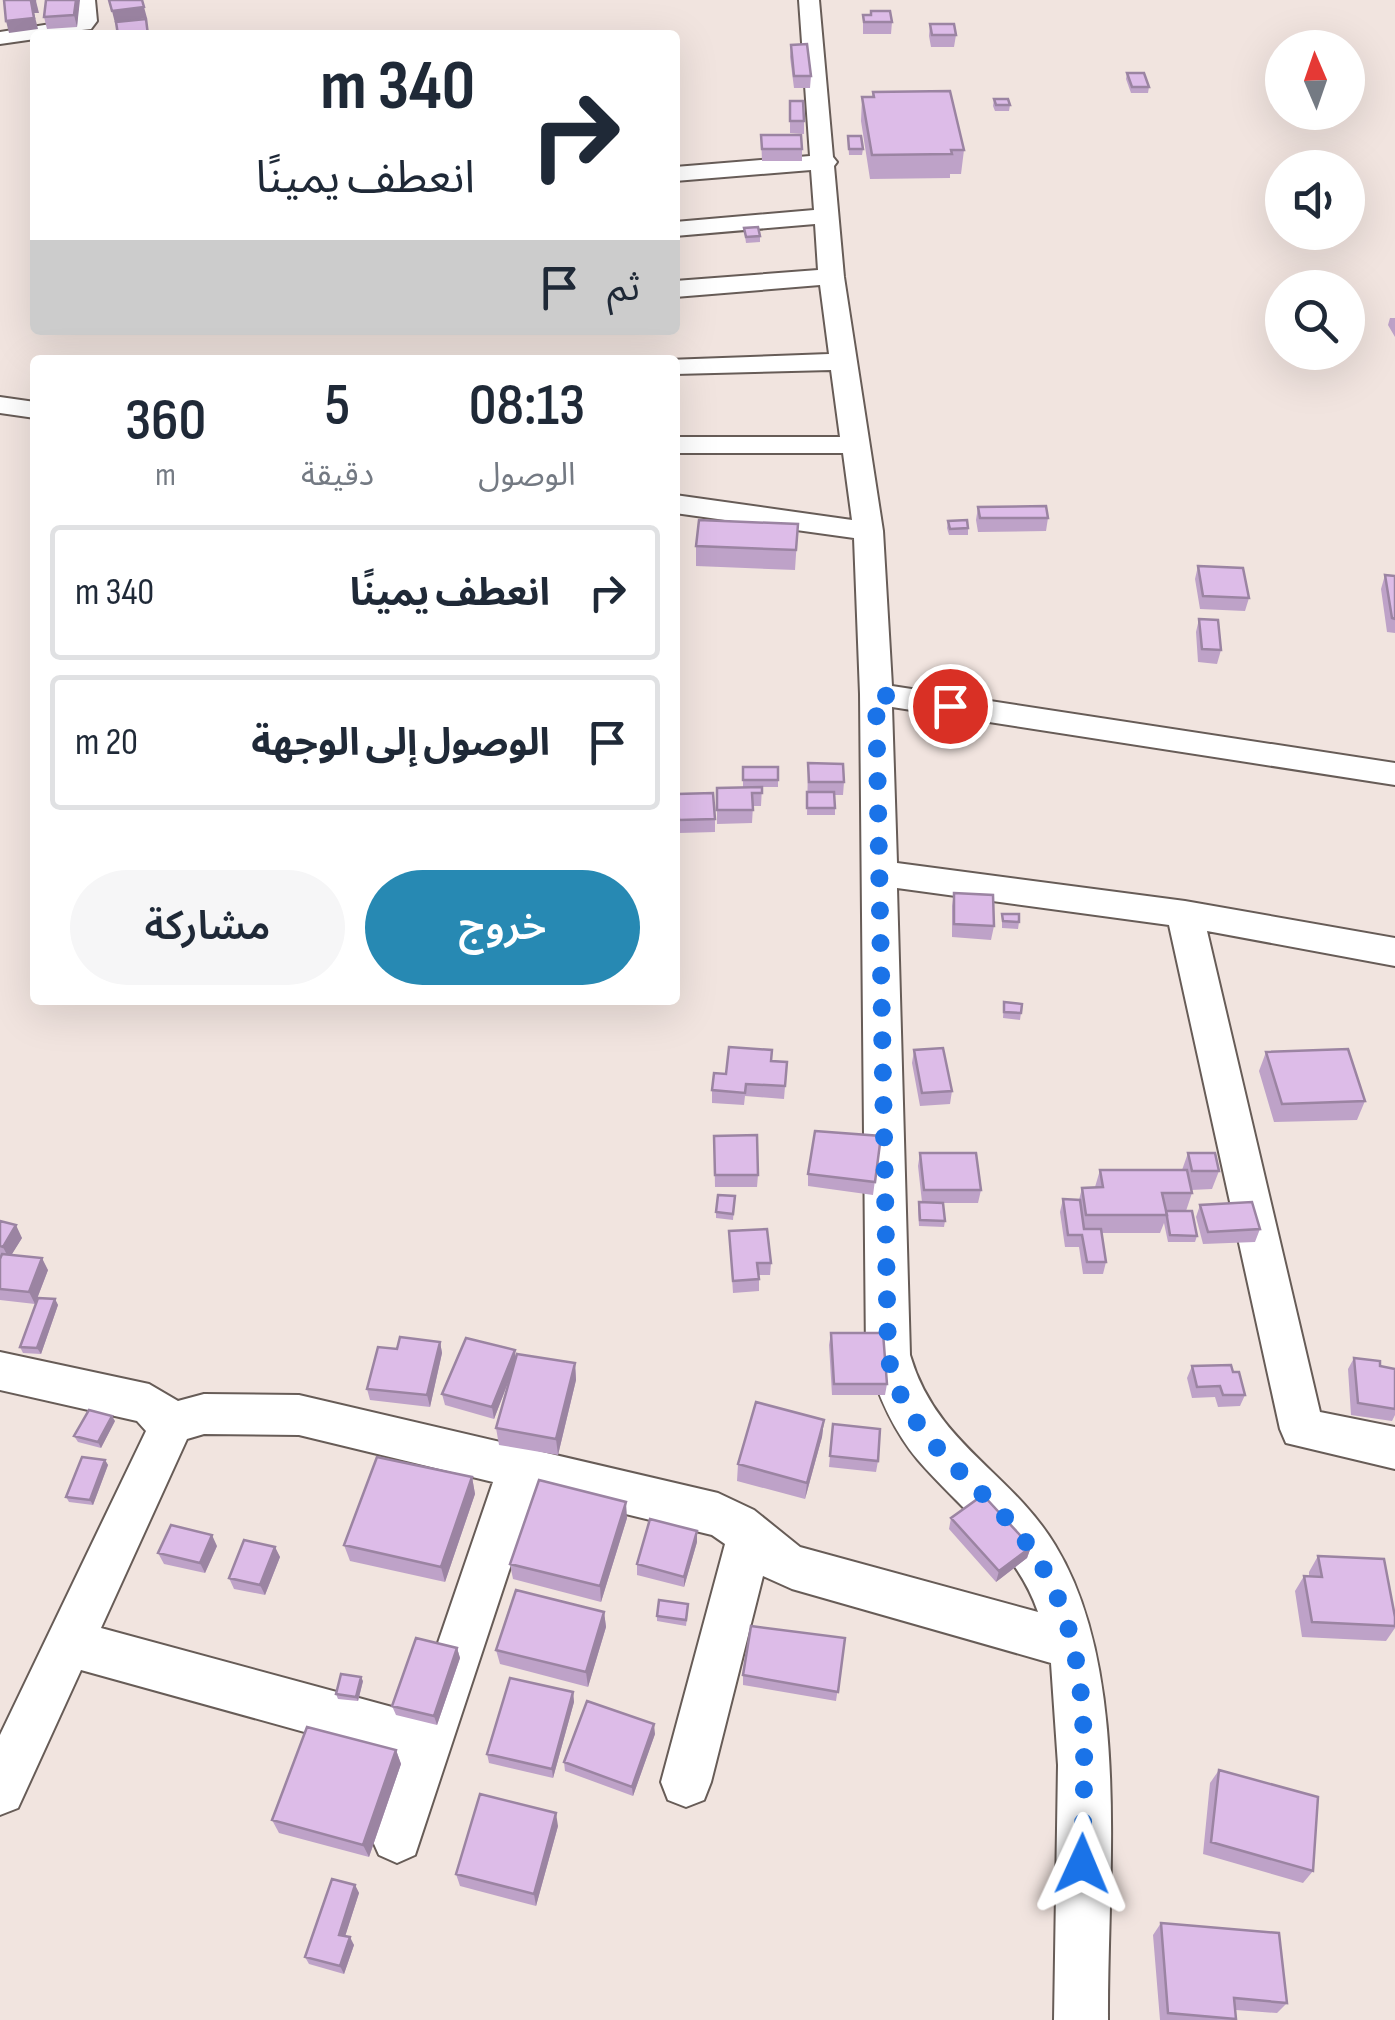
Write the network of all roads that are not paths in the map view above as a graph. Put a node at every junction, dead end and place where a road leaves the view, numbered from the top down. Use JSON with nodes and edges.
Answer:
{"nodes":[{"id":1,"x":85,"y":0,"type":"edge"},
{"id":2,"x":808,"y":0,"type":"edge"},
{"id":3,"x":48,"y":30,"type":"edge"},
{"id":4,"x":30,"y":33,"type":"edge"},
{"id":5,"x":0,"y":38,"type":"edge"},
{"id":6,"x":825,"y":162,"type":"junction"},
{"id":7,"x":680,"y":174,"type":"edge"},
{"id":8,"x":828,"y":216,"type":"junction"},
{"id":9,"x":680,"y":228,"type":"edge"},
{"id":10,"x":831,"y":277,"type":"junction"},
{"id":11,"x":680,"y":290,"type":"edge"},
{"id":12,"x":843,"y":362,"type":"junction"},
{"id":13,"x":680,"y":366,"type":"edge"},
{"id":14,"x":0,"y":405,"type":"edge"},
{"id":15,"x":30,"y":409,"type":"edge"},
{"id":16,"x":857,"y":444,"type":"junction"},
{"id":17,"x":680,"y":445,"type":"edge"},
{"id":18,"x":680,"y":505,"type":"edge"},
{"id":19,"x":868,"y":531,"type":"junction"},
{"id":20,"x":876,"y":694,"type":"junction"},
{"id":21,"x":1395,"y":774,"type":"edge"},
{"id":22,"x":879,"y":873,"type":"junction"},
{"id":23,"x":1185,"y":914,"type":"junction"},
{"id":24,"x":1395,"y":952,"type":"edge"},
{"id":25,"x":0,"y":1371,"type":"edge"},
{"id":26,"x":168,"y":1424,"type":"junction"},
{"id":27,"x":1395,"y":1448,"type":"edge"},
{"id":28,"x":520,"y":1470,"type":"junction"},
{"id":29,"x":750,"y":1538,"type":"junction"},
{"id":30,"x":70,"y":1643,"type":"junction"},
{"id":31,"x":1074,"y":1646,"type":"junction"},
{"id":32,"x":430,"y":1742,"type":"junction"},
{"id":33,"x":4,"y":1773,"type":"edge"},
{"id":34,"x":686,"y":1782,"type":"dead end"},
{"id":35,"x":398,"y":1837,"type":"dead end"},
{"id":36,"x":1081,"y":2020,"type":"edge"}],
"edges":[{"from":1,"to":3,"type":"street"},
{"from":2,"to":6,"type":"street"},
{"from":4,"to":5,"type":"street"},
{"from":6,"to":7,"type":"street"},
{"from":6,"to":8,"type":"street"},
{"from":8,"to":9,"type":"street"},
{"from":8,"to":10,"type":"street"},
{"from":10,"to":11,"type":"street"},
{"from":10,"to":12,"type":"street"},
{"from":12,"to":13,"type":"street"},
{"from":12,"to":16,"type":"street"},
{"from":14,"to":15,"type":"street"},
{"from":16,"to":17,"type":"street"},
{"from":16,"to":19,"type":"street"},
{"from":18,"to":19,"type":"street"},
{"from":19,"to":20,"type":"street"},
{"from":20,"to":21,"type":"street"},
{"from":20,"to":22,"type":"street"},
{"from":22,"to":23,"type":"street"},
{"from":22,"to":31,"type":"street"},
{"from":23,"to":24,"type":"street"},
{"from":23,"to":27,"type":"street"},
{"from":25,"to":26,"type":"street"},
{"from":26,"to":28,"type":"street"},
{"from":26,"to":30,"type":"street"},
{"from":28,"to":29,"type":"street"},
{"from":28,"to":32,"type":"street"},
{"from":29,"to":31,"type":"street"},
{"from":29,"to":34,"type":"street"},
{"from":30,"to":32,"type":"street"},
{"from":30,"to":33,"type":"street"},
{"from":31,"to":36,"type":"street"},
{"from":32,"to":35,"type":"street"}]}
